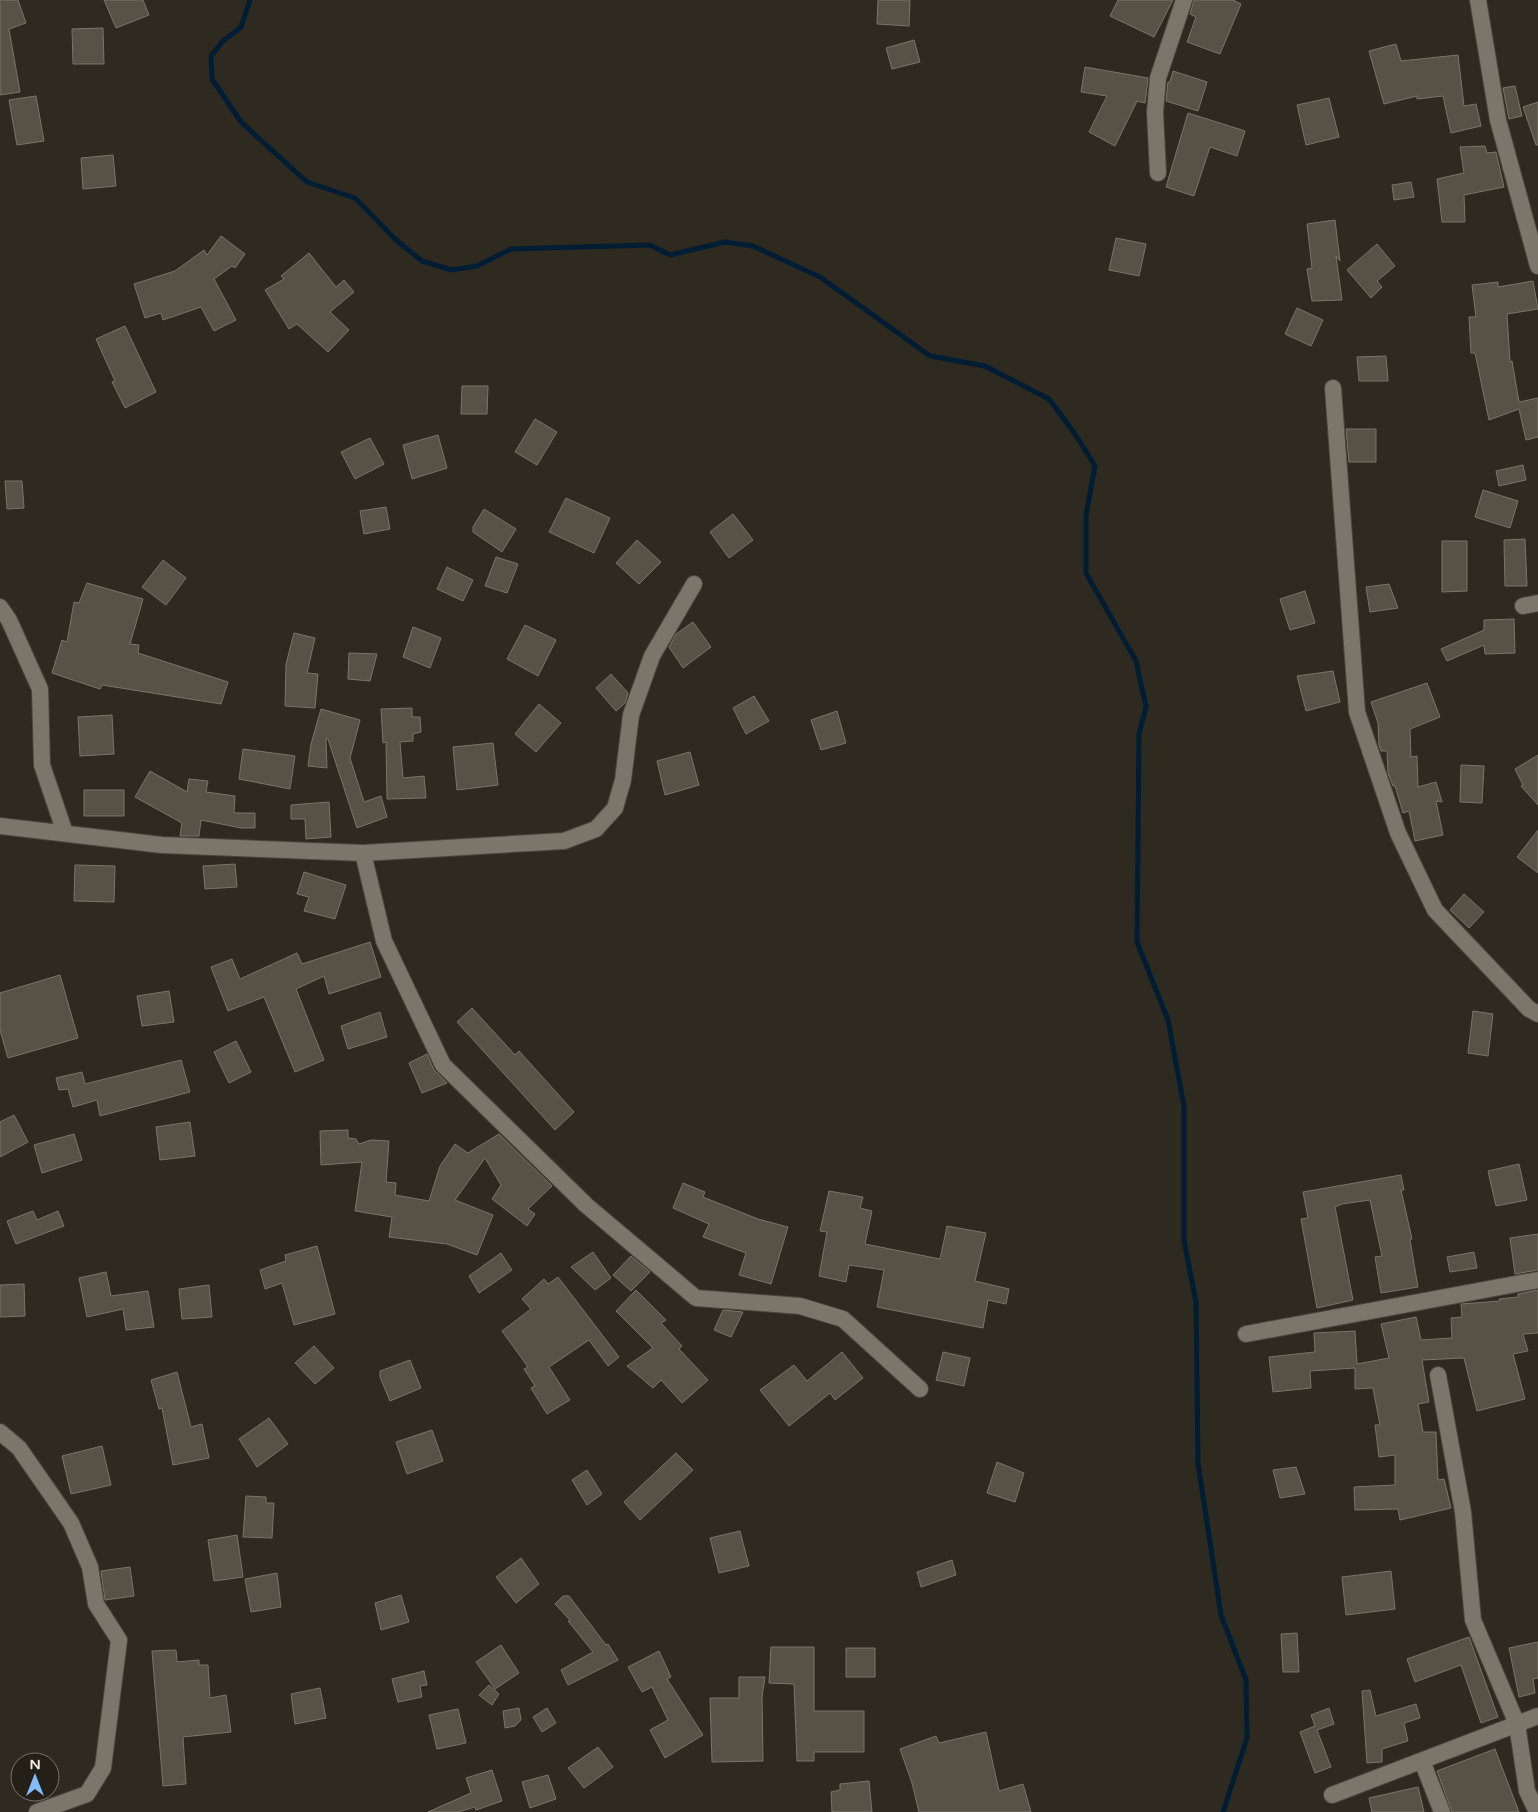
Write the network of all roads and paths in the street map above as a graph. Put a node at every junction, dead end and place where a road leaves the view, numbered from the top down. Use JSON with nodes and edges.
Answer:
{"nodes":[{"id":1,"x":1184,"y":0,"type":"edge"},
{"id":2,"x":1478,"y":0,"type":"edge"},
{"id":3,"x":1158,"y":173,"type":"dead end"},
{"id":4,"x":1537,"y":260,"type":"edge"},
{"id":5,"x":1334,"y":388,"type":"dead end"},
{"id":6,"x":694,"y":584,"type":"dead end"},
{"id":7,"x":0,"y":608,"type":"edge"},
{"id":8,"x":0,"y":826,"type":"edge"},
{"id":9,"x":65,"y":833,"type":"junction"},
{"id":10,"x":363,"y":853,"type":"junction"},
{"id":11,"x":1538,"y":1014,"type":"edge"},
{"id":12,"x":1538,"y":1280,"type":"edge"},
{"id":13,"x":1246,"y":1334,"type":"dead end"},
{"id":14,"x":1438,"y":1375,"type":"dead end"},
{"id":15,"x":920,"y":1389,"type":"dead end"},
{"id":16,"x":0,"y":1432,"type":"edge"},
{"id":17,"x":1538,"y":1716,"type":"edge"},
{"id":18,"x":1516,"y":1724,"type":"junction"},
{"id":19,"x":1422,"y":1761,"type":"junction"},
{"id":20,"x":1332,"y":1795,"type":"dead end"},
{"id":21,"x":37,"y":1812,"type":"edge"},
{"id":22,"x":1442,"y":1812,"type":"edge"},
{"id":23,"x":1537,"y":1812,"type":"edge"}],
"edges":[{"from":1,"to":3,"type":"street"},
{"from":2,"to":4,"type":"street"},
{"from":5,"to":11,"type":"street"},
{"from":6,"to":10,"type":"street"},
{"from":7,"to":9,"type":"street"},
{"from":8,"to":9,"type":"street"},
{"from":9,"to":10,"type":"street"},
{"from":10,"to":15,"type":"street"},
{"from":12,"to":13,"type":"street"},
{"from":14,"to":18,"type":"street"},
{"from":16,"to":21,"type":"street"},
{"from":17,"to":18,"type":"street"},
{"from":18,"to":19,"type":"street"},
{"from":18,"to":23,"type":"street"},
{"from":19,"to":20,"type":"street"},
{"from":19,"to":22,"type":"street"}]}
